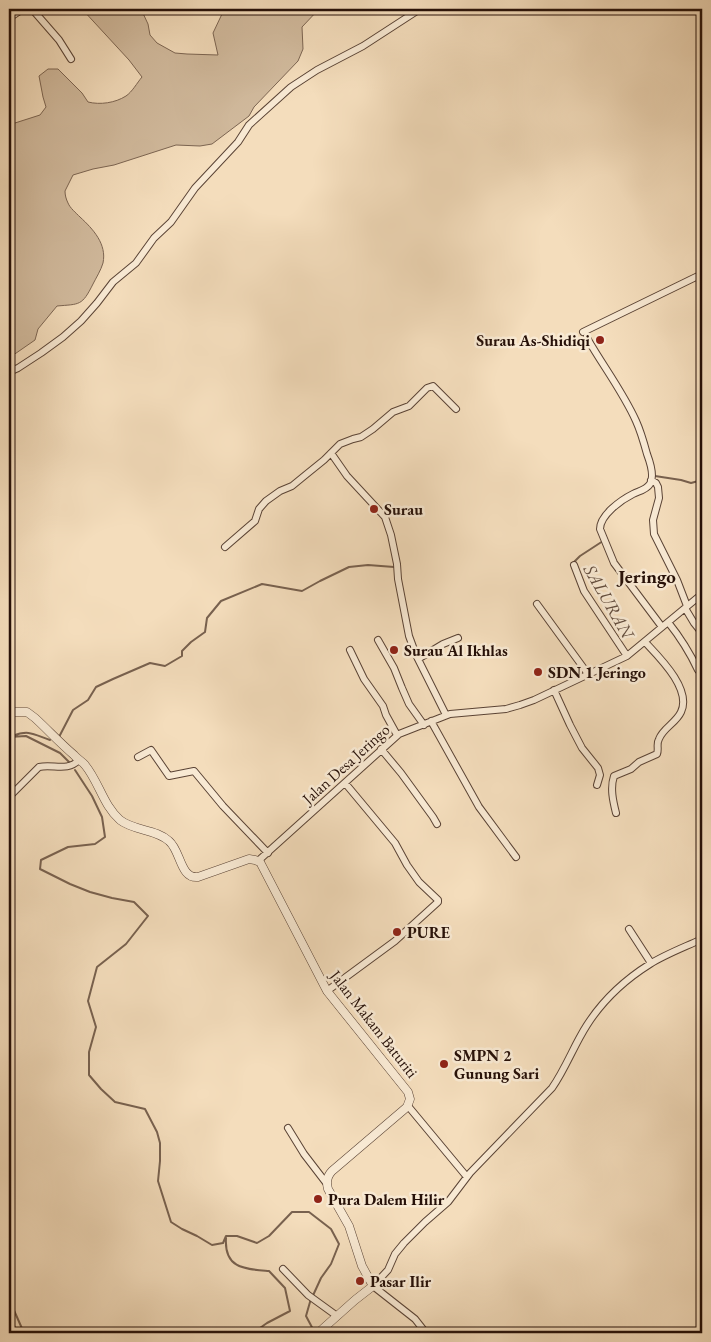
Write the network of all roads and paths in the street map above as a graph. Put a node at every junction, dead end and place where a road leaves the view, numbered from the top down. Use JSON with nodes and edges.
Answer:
{"nodes":[{"id":1,"x":23,"y":9,"type":"edge"},
{"id":2,"x":32,"y":9,"type":"edge"},
{"id":3,"x":420,"y":9,"type":"edge"},
{"id":4,"x":9,"y":18,"type":"edge"},
{"id":5,"x":71,"y":58,"type":"dead end"},
{"id":6,"x":702,"y":274,"type":"edge"},
{"id":7,"x":9,"y":372,"type":"edge"},
{"id":8,"x":456,"y":409,"type":"dead end"},
{"id":9,"x":331,"y":453,"type":"junction"},
{"id":10,"x":651,"y":480,"type":"junction"},
{"id":11,"x":225,"y":547,"type":"dead end"},
{"id":12,"x":574,"y":565,"type":"dead end"},
{"id":13,"x":702,"y":594,"type":"edge"},
{"id":14,"x":536,"y":604,"type":"dead end"},
{"id":15,"x":686,"y":607,"type":"junction"},
{"id":16,"x":665,"y":625,"type":"junction"},
{"id":17,"x":702,"y":633,"type":"edge"},
{"id":18,"x":458,"y":638,"type":"dead end"},
{"id":19,"x":378,"y":640,"type":"dead end"},
{"id":20,"x":645,"y":642,"type":"junction"},
{"id":21,"x":350,"y":650,"type":"dead end"},
{"id":22,"x":627,"y":656,"type":"junction"},
{"id":23,"x":418,"y":659,"type":"junction"},
{"id":24,"x":698,"y":670,"type":"dead end"},
{"id":25,"x":588,"y":674,"type":"junction"},
{"id":26,"x":554,"y":690,"type":"junction"},
{"id":27,"x":9,"y":712,"type":"edge"},
{"id":28,"x":446,"y":715,"type":"junction"},
{"id":29,"x":431,"y":721,"type":"junction"},
{"id":30,"x":424,"y":725,"type":"junction"},
{"id":31,"x":397,"y":735,"type":"junction"},
{"id":32,"x":381,"y":749,"type":"junction"},
{"id":33,"x":138,"y":756,"type":"dead end"},
{"id":34,"x":79,"y":760,"type":"junction"},
{"id":35,"x":345,"y":783,"type":"junction"},
{"id":36,"x":597,"y":785,"type":"dead end"},
{"id":37,"x":9,"y":797,"type":"edge"},
{"id":38,"x":616,"y":812,"type":"dead end"},
{"id":39,"x":437,"y":824,"type":"dead end"},
{"id":40,"x":268,"y":852,"type":"junction"},
{"id":41,"x":516,"y":857,"type":"dead end"},
{"id":42,"x":258,"y":861,"type":"junction"},
{"id":43,"x":629,"y":929,"type":"dead end"},
{"id":44,"x":702,"y":939,"type":"edge"},
{"id":45,"x":651,"y":963,"type":"junction"},
{"id":46,"x":327,"y":991,"type":"junction"},
{"id":47,"x":408,"y":1106,"type":"junction"},
{"id":48,"x":288,"y":1128,"type":"dead end"},
{"id":49,"x":467,"y":1177,"type":"junction"},
{"id":50,"x":327,"y":1184,"type":"junction"},
{"id":51,"x":283,"y":1269,"type":"dead end"},
{"id":52,"x":371,"y":1288,"type":"junction"},
{"id":53,"x":337,"y":1316,"type":"junction"},
{"id":54,"x":9,"y":1322,"type":"edge"},
{"id":55,"x":319,"y":1332,"type":"edge"},
{"id":56,"x":13,"y":1333,"type":"edge"},
{"id":57,"x":426,"y":1333,"type":"edge"}],
"edges":[{"from":1,"to":4,"type":"street"},
{"from":2,"to":5,"type":"street"},
{"from":3,"to":7,"type":"street"},
{"from":6,"to":10,"type":"street"},
{"from":8,"to":9,"type":"street"},
{"from":9,"to":11,"type":"street"},
{"from":9,"to":23,"type":"street"},
{"from":10,"to":15,"type":"street"},
{"from":10,"to":16,"type":"street"},
{"from":12,"to":22,"type":"street"},
{"from":13,"to":15,"type":"street","name":"Jalan Desa Jeringo"},
{"from":14,"to":25,"type":"street"},
{"from":15,"to":16,"type":"street","name":"Jalan Desa Jeringo"},
{"from":15,"to":17,"type":"street"},
{"from":16,"to":20,"type":"street","name":"Jalan Desa Jeringo"},
{"from":16,"to":24,"type":"street"},
{"from":18,"to":23,"type":"street"},
{"from":19,"to":30,"type":"street"},
{"from":20,"to":22,"type":"street","name":"Jalan Desa Jeringo"},
{"from":20,"to":38,"type":"street"},
{"from":21,"to":31,"type":"street"},
{"from":22,"to":25,"type":"street","name":"Jalan Desa Jeringo"},
{"from":23,"to":28,"type":"street"},
{"from":25,"to":26,"type":"street","name":"Jalan Desa Jeringo"},
{"from":26,"to":28,"type":"street","name":"Jalan Desa Jeringo"},
{"from":26,"to":36,"type":"street"},
{"from":27,"to":34,"type":"street"},
{"from":28,"to":29,"type":"street","name":"Jalan Desa Jeringo"},
{"from":29,"to":30,"type":"street","name":"Jalan Desa Jeringo"},
{"from":29,"to":41,"type":"street"},
{"from":30,"to":31,"type":"street","name":"Jalan Desa Jeringo"},
{"from":31,"to":32,"type":"street","name":"Jalan Desa Jeringo"},
{"from":32,"to":35,"type":"street","name":"Jalan Desa Jeringo"},
{"from":32,"to":39,"type":"street"},
{"from":33,"to":40,"type":"street"},
{"from":34,"to":37,"type":"street"},
{"from":34,"to":42,"type":"street"},
{"from":35,"to":40,"type":"street","name":"Jalan Desa Jeringo"},
{"from":35,"to":46,"type":"street"},
{"from":40,"to":42,"type":"street","name":"Jalan Desa Jeringo"},
{"from":42,"to":46,"type":"street","name":"Jalan Makam Baturiti"},
{"from":43,"to":45,"type":"street"},
{"from":44,"to":45,"type":"street"},
{"from":45,"to":49,"type":"street"},
{"from":46,"to":47,"type":"street","name":"Jalan Makam Baturiti"},
{"from":47,"to":49,"type":"street"},
{"from":47,"to":50,"type":"street","name":"Jalan Makam Baturiti"},
{"from":48,"to":50,"type":"street"},
{"from":49,"to":52,"type":"street"},
{"from":50,"to":52,"type":"street"},
{"from":51,"to":53,"type":"street"},
{"from":52,"to":53,"type":"street"},
{"from":52,"to":57,"type":"street"},
{"from":53,"to":55,"type":"street"},
{"from":54,"to":56,"type":"street"}]}
